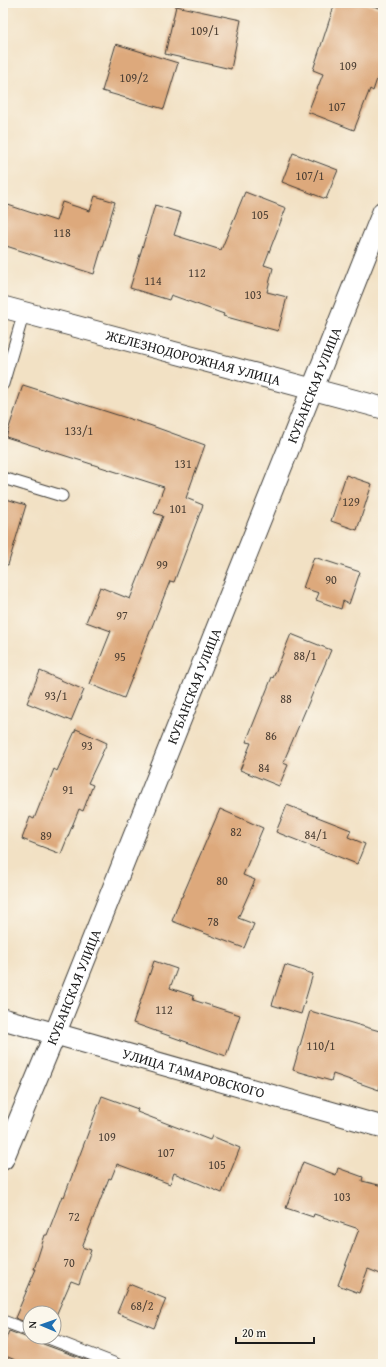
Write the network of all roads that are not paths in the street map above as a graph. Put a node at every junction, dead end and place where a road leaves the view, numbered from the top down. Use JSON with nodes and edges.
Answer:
{"nodes":[{"id":1,"x":383,"y":212,"type":"edge"},
{"id":2,"x":3,"y":307,"type":"edge"},
{"id":3,"x":24,"y":312,"type":"junction"},
{"id":4,"x":3,"y":384,"type":"edge"},
{"id":5,"x":312,"y":389,"type":"junction"},
{"id":6,"x":383,"y":408,"type":"edge"},
{"id":7,"x":3,"y":478,"type":"edge"},
{"id":8,"x":62,"y":496,"type":"dead end"},
{"id":9,"x":3,"y":1019,"type":"edge"},
{"id":10,"x":55,"y":1034,"type":"junction"},
{"id":11,"x":383,"y":1127,"type":"edge"},
{"id":12,"x":3,"y":1158,"type":"edge"},
{"id":13,"x":3,"y":1321,"type":"edge"},
{"id":14,"x":22,"y":1328,"type":"edge"},
{"id":15,"x":62,"y":1343,"type":"edge"},
{"id":16,"x":116,"y":1364,"type":"edge"}],
"edges":[{"from":1,"to":5,"type":"street","name":"КУБАНСКАЯ УЛИЦА"},
{"from":2,"to":3,"type":"street","name":"ЖЕЛЕЗНОДОРОЖНАЯ УЛИЦА"},
{"from":3,"to":4,"type":"lane"},
{"from":3,"to":5,"type":"street","name":"ЖЕЛЕЗНОДОРОЖНАЯ УЛИЦА"},
{"from":5,"to":6,"type":"street","name":"ЖЕЛЕЗНОДОРОЖНАЯ УЛИЦА"},
{"from":5,"to":10,"type":"street","name":"КУБАНСКАЯ УЛИЦА"},
{"from":7,"to":8,"type":"lane"},
{"from":9,"to":10,"type":"street","name":"УЛИЦА ТАМАРОВСКОГО"},
{"from":10,"to":11,"type":"street","name":"УЛИЦА ТАМАРОВСКОГО"},
{"from":10,"to":12,"type":"street","name":"КУБАНСКАЯ УЛИЦА"},
{"from":13,"to":14,"type":"lane"},
{"from":15,"to":16,"type":"lane"}]}
